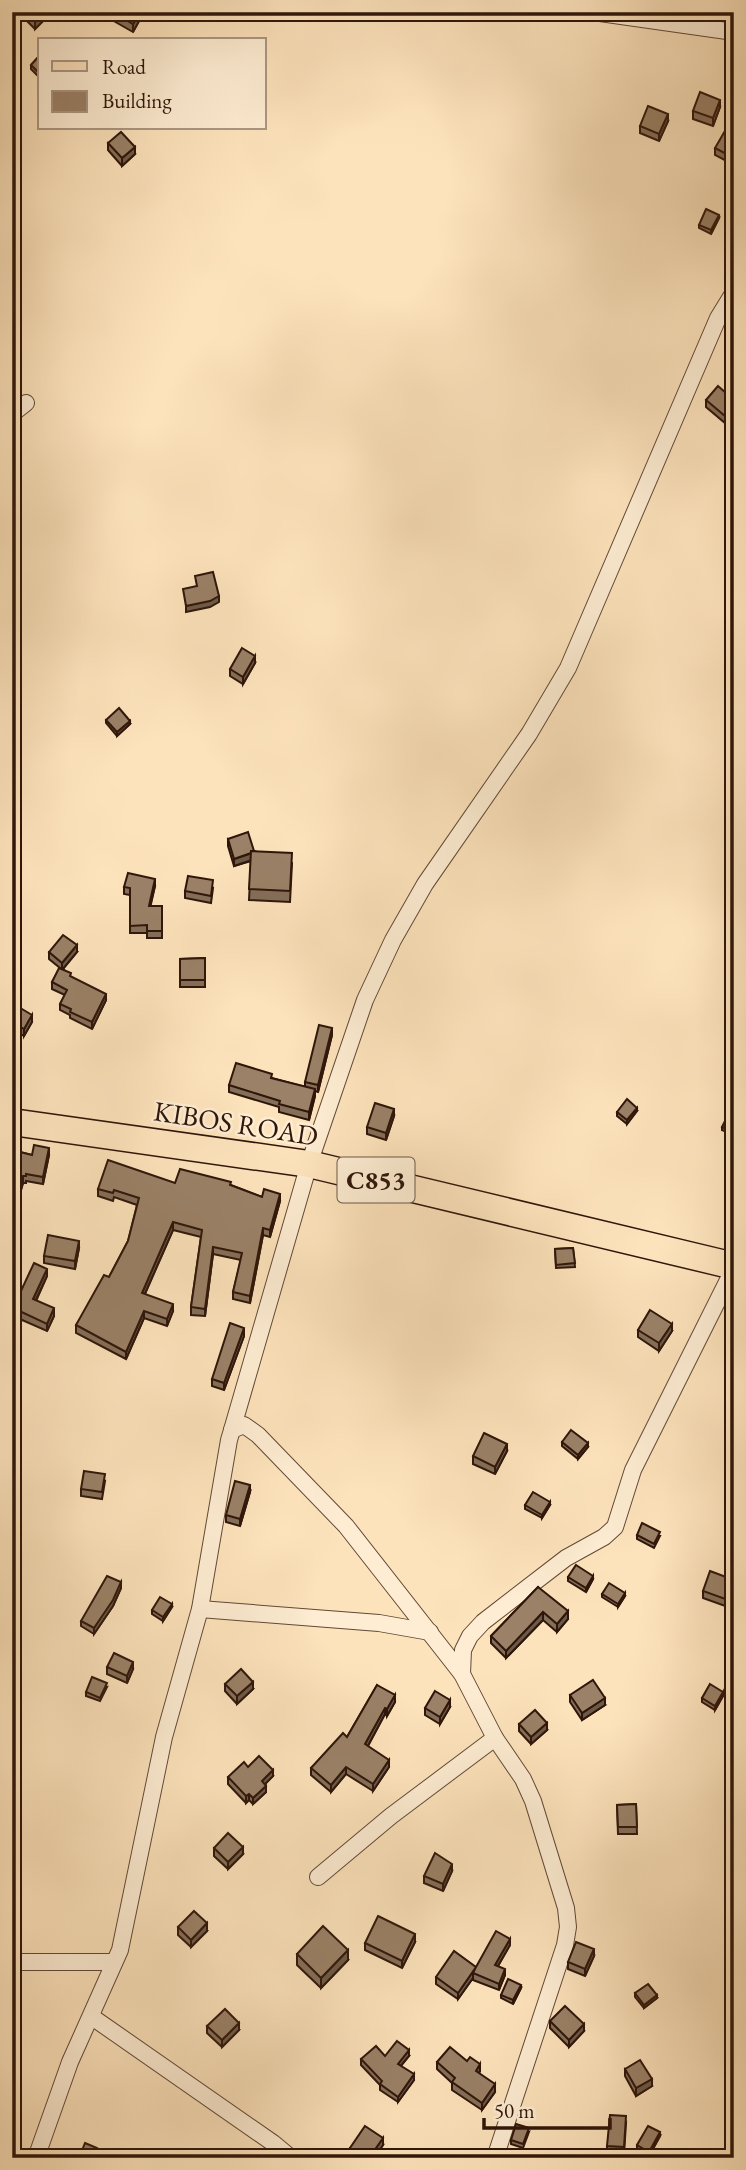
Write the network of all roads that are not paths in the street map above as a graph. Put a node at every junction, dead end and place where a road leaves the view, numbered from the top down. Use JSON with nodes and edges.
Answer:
{"nodes":[{"id":1,"x":593,"y":12,"type":"edge"},
{"id":2,"x":734,"y":32,"type":"edge"},
{"id":3,"x":734,"y":292,"type":"edge"},
{"id":4,"x":26,"y":403,"type":"dead end"},
{"id":5,"x":12,"y":414,"type":"edge"},
{"id":6,"x":12,"y":1122,"type":"edge"},
{"id":7,"x":309,"y":1164,"type":"junction"},
{"id":8,"x":734,"y":1267,"type":"edge"},
{"id":9,"x":232,"y":1430,"type":"junction"},
{"id":10,"x":200,"y":1609,"type":"junction"},
{"id":11,"x":430,"y":1632,"type":"junction"},
{"id":12,"x":462,"y":1674,"type":"junction"},
{"id":13,"x":495,"y":1738,"type":"junction"},
{"id":14,"x":318,"y":1877,"type":"dead end"},
{"id":15,"x":12,"y":1962,"type":"edge"},
{"id":16,"x":114,"y":1962,"type":"junction"},
{"id":17,"x":92,"y":2017,"type":"junction"},
{"id":18,"x":36,"y":2158,"type":"edge"},
{"id":19,"x":290,"y":2158,"type":"edge"},
{"id":20,"x":495,"y":2158,"type":"edge"}],
"edges":[{"from":1,"to":2,"type":"street"},
{"from":3,"to":7,"type":"street"},
{"from":4,"to":5,"type":"street"},
{"from":6,"to":7,"type":"main road","name":"KIBOS ROAD","number":"C853"},
{"from":7,"to":8,"type":"main road","name":"KIBOS ROAD","number":"C853"},
{"from":7,"to":9,"type":"street"},
{"from":8,"to":12,"type":"street"},
{"from":9,"to":10,"type":"street"},
{"from":9,"to":11,"type":"street"},
{"from":10,"to":11,"type":"street"},
{"from":10,"to":16,"type":"street"},
{"from":11,"to":12,"type":"street"},
{"from":12,"to":13,"type":"street"},
{"from":13,"to":14,"type":"street"},
{"from":13,"to":20,"type":"street"},
{"from":15,"to":16,"type":"street"},
{"from":16,"to":17,"type":"street"},
{"from":17,"to":18,"type":"street"},
{"from":17,"to":19,"type":"street"}]}
